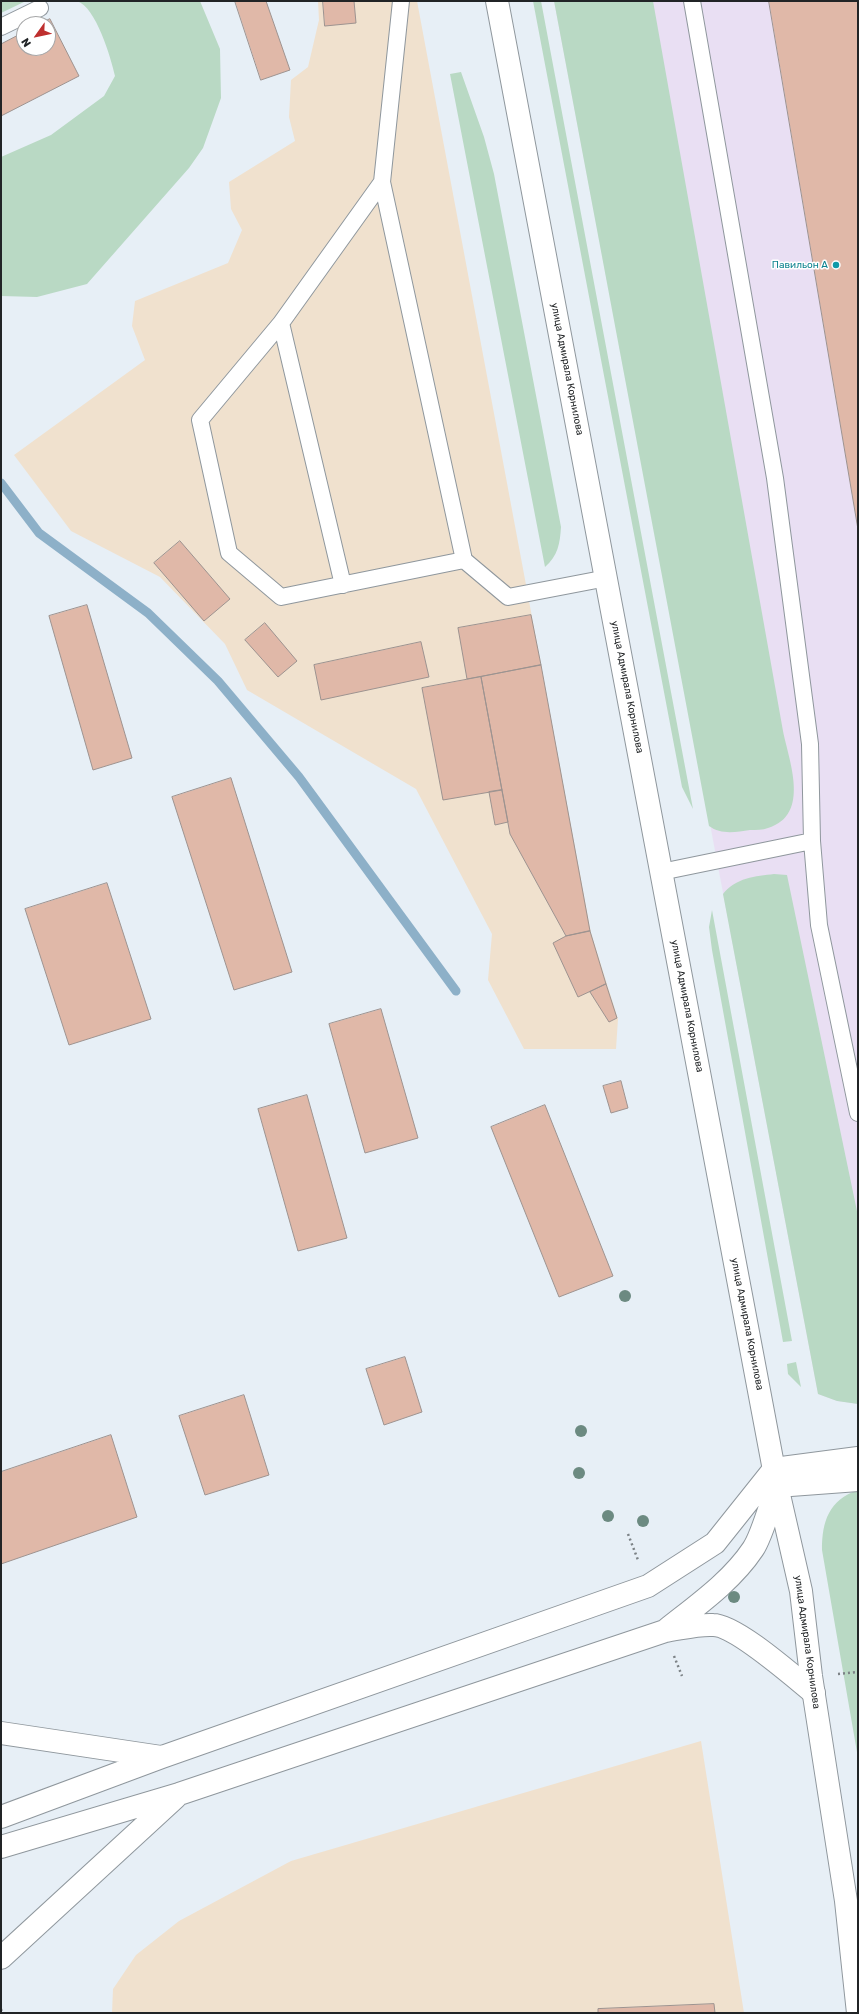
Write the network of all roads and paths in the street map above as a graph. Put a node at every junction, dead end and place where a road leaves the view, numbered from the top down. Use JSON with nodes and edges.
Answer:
{"nodes":[{"id":1,"x":401,"y":1,"type":"edge"},
{"id":2,"x":497,"y":1,"type":"edge"},
{"id":3,"x":692,"y":1,"type":"edge"},
{"id":4,"x":40,"y":8,"type":"dead end"},
{"id":5,"x":1,"y":27,"type":"edge"},
{"id":6,"x":382,"y":182,"type":"junction"},
{"id":7,"x":281,"y":323,"type":"junction"},
{"id":8,"x":464,"y":560,"type":"junction"},
{"id":9,"x":607,"y":578,"type":"junction"},
{"id":10,"x":342,"y":585,"type":"junction"},
{"id":11,"x":812,"y":841,"type":"junction"},
{"id":12,"x":661,"y":872,"type":"junction"},
{"id":13,"x":858,"y":1113,"type":"edge"},
{"id":14,"x":858,"y":1458,"type":"edge"},
{"id":15,"x":776,"y":1477,"type":"junction"},
{"id":16,"x":858,"y":1480,"type":"edge"},
{"id":17,"x":665,"y":1631,"type":"junction"},
{"id":18,"x":814,"y":1693,"type":"junction"},
{"id":19,"x":1,"y":1733,"type":"edge"},
{"id":20,"x":162,"y":1757,"type":"junction"},
{"id":21,"x":179,"y":1794,"type":"junction"},
{"id":22,"x":1,"y":1817,"type":"edge"},
{"id":23,"x":1,"y":1847,"type":"edge"},
{"id":24,"x":1,"y":1958,"type":"edge"},
{"id":25,"x":1,"y":2009,"type":"edge"},
{"id":26,"x":2,"y":2013,"type":"edge"},
{"id":27,"x":858,"y":2013,"type":"edge"}],
"edges":[{"from":1,"to":6,"type":"lane"},
{"from":2,"to":9,"type":"street","name":"улица Адмирала Корнилова"},
{"from":3,"to":11,"type":"lane"},
{"from":4,"to":5,"type":"lane"},
{"from":6,"to":7,"type":"lane"},
{"from":6,"to":8,"type":"lane"},
{"from":7,"to":10,"type":"lane"},
{"from":7,"to":10,"type":"lane"},
{"from":8,"to":9,"type":"lane"},
{"from":8,"to":10,"type":"lane"},
{"from":9,"to":12,"type":"street","name":"улица Адмирала Корнилова"},
{"from":11,"to":12,"type":"lane"},
{"from":11,"to":13,"type":"lane"},
{"from":12,"to":15,"type":"street","name":"улица Адмирала Корнилова"},
{"from":14,"to":15,"type":"street"},
{"from":15,"to":16,"type":"street"},
{"from":15,"to":17,"type":"street"},
{"from":15,"to":18,"type":"street","name":"улица Адмирала Корнилова"},
{"from":15,"to":20,"type":"street"},
{"from":17,"to":18,"type":"street"},
{"from":17,"to":21,"type":"street"},
{"from":18,"to":27,"type":"street","name":"улица Адмирала Корнилова"},
{"from":19,"to":20,"type":"street"},
{"from":20,"to":22,"type":"street"},
{"from":21,"to":23,"type":"street"},
{"from":21,"to":24,"type":"street"},
{"from":25,"to":26,"type":"path"}]}
